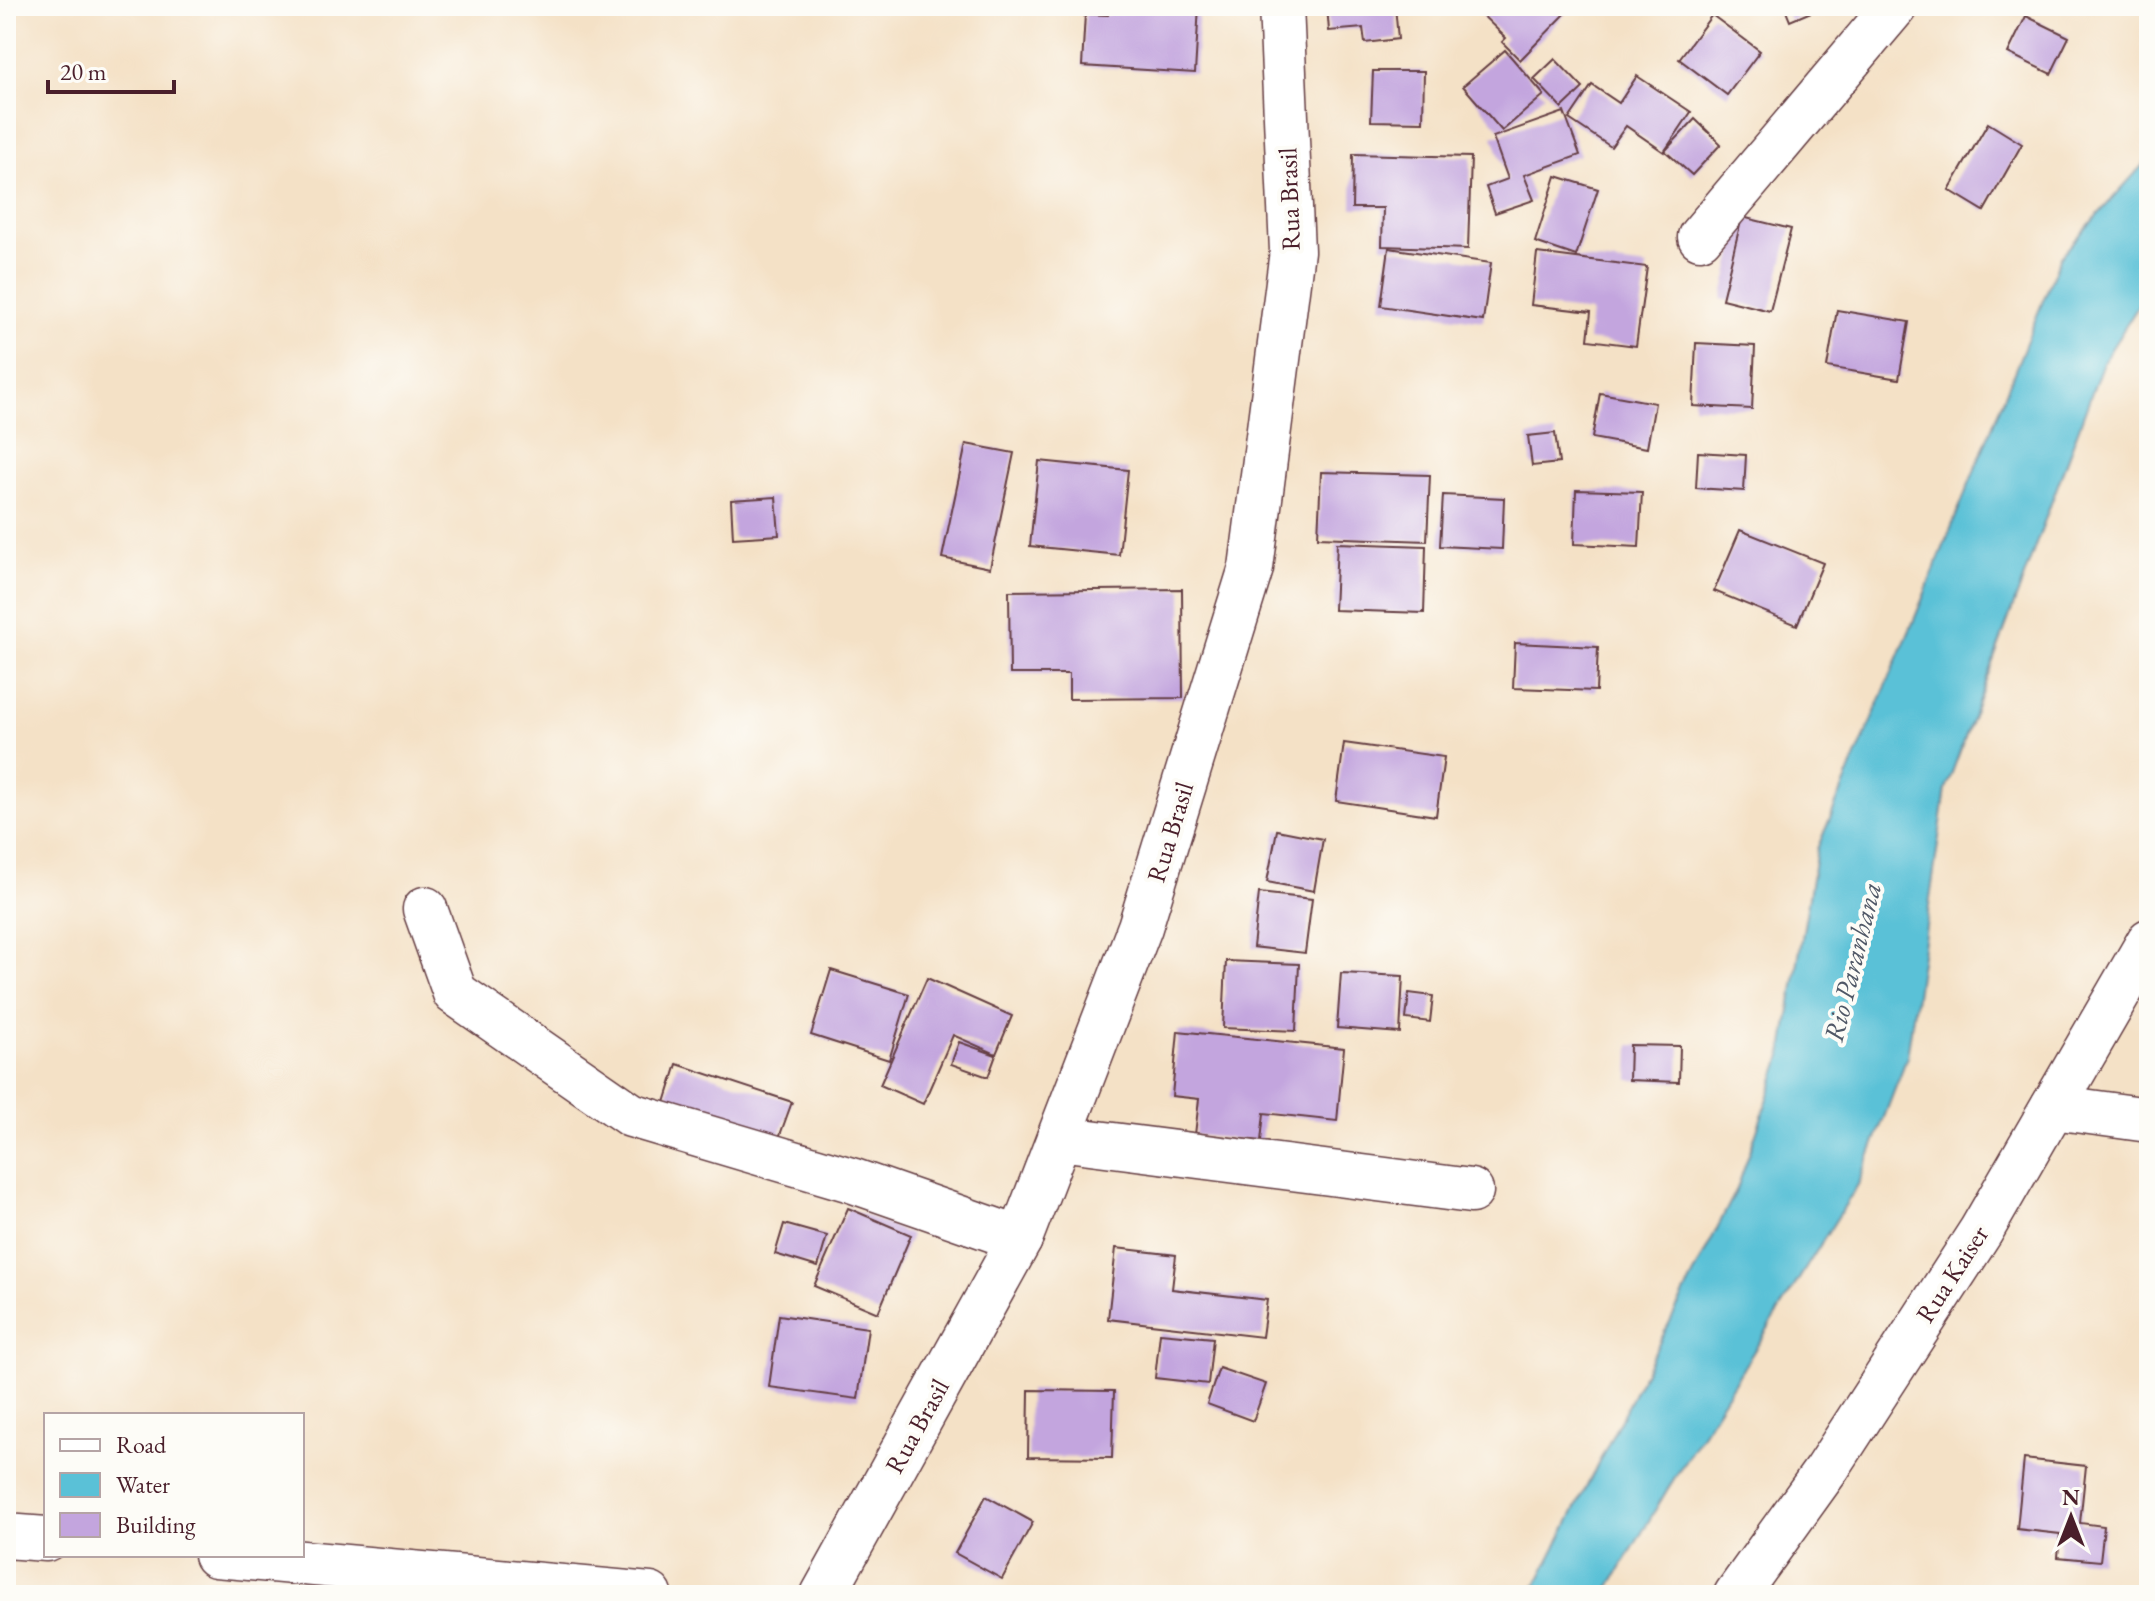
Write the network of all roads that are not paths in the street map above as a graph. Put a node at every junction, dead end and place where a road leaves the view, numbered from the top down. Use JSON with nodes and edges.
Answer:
{"nodes":[{"id":1,"x":1281,"y":6,"type":"edge"},
{"id":2,"x":1895,"y":6,"type":"edge"},
{"id":3,"x":1700,"y":237,"type":"dead end"},
{"id":4,"x":425,"y":909,"type":"dead end"},
{"id":5,"x":2149,"y":941,"type":"edge"},
{"id":6,"x":2053,"y":1107,"type":"junction"},
{"id":7,"x":2149,"y":1120,"type":"edge"},
{"id":8,"x":1059,"y":1138,"type":"junction"},
{"id":9,"x":1471,"y":1191,"type":"dead end"},
{"id":10,"x":1020,"y":1239,"type":"junction"},
{"id":11,"x":6,"y":1536,"type":"edge"},
{"id":12,"x":44,"y":1539,"type":"edge"},
{"id":13,"x":238,"y":1557,"type":"edge"},
{"id":14,"x":650,"y":1595,"type":"edge"},
{"id":15,"x":823,"y":1595,"type":"edge"},
{"id":16,"x":1736,"y":1595,"type":"edge"}],
"edges":[{"from":1,"to":8,"type":"street","name":"Rua Brasil"},
{"from":2,"to":3,"type":"street"},
{"from":4,"to":10,"type":"street"},
{"from":5,"to":6,"type":"street","name":"Rua Kaiser"},
{"from":6,"to":7,"type":"street"},
{"from":6,"to":16,"type":"street","name":"Rua Kaiser"},
{"from":8,"to":9,"type":"street"},
{"from":8,"to":10,"type":"street","name":"Rua Brasil"},
{"from":10,"to":15,"type":"street","name":"Rua Brasil"},
{"from":11,"to":12,"type":"street"},
{"from":13,"to":14,"type":"street"}]}
